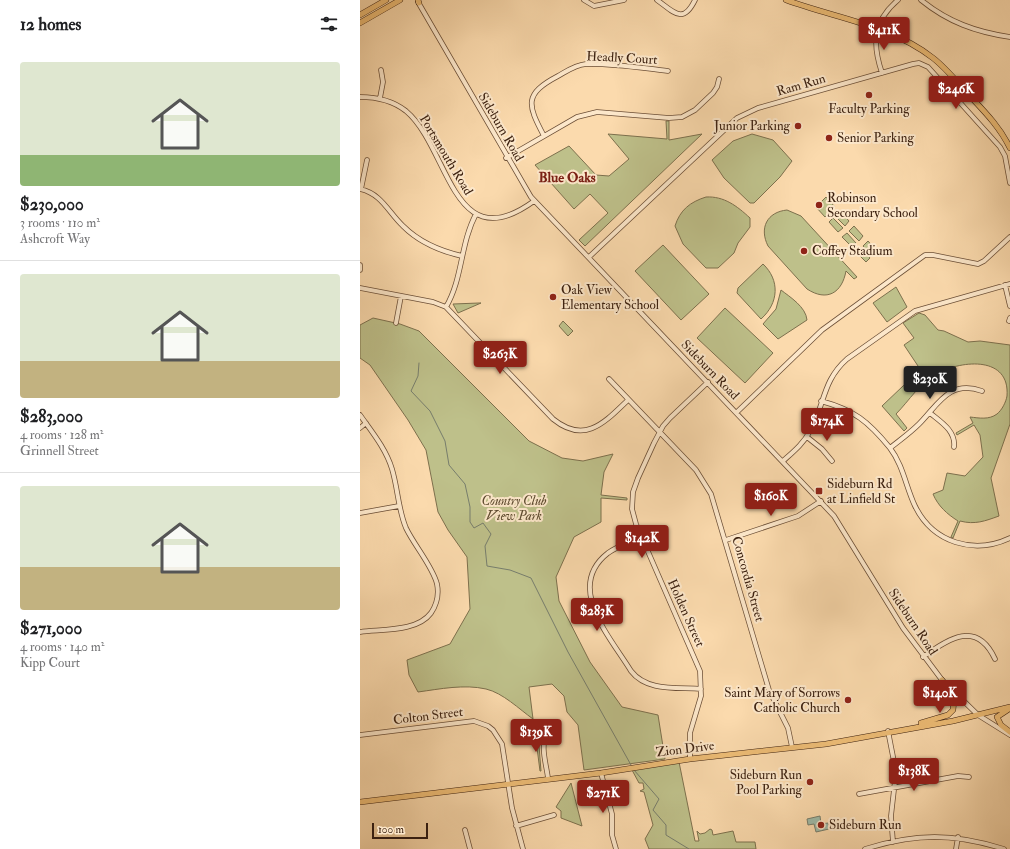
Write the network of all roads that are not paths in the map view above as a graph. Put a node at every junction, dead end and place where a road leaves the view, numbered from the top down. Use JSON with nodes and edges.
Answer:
{"nodes":[{"id":1,"x":386,"y":0,"type":"edge"},
{"id":2,"x":400,"y":0,"type":"edge"},
{"id":3,"x":584,"y":0,"type":"edge"},
{"id":4,"x":624,"y":0,"type":"edge"},
{"id":5,"x":657,"y":0,"type":"edge"},
{"id":6,"x":695,"y":0,"type":"edge"},
{"id":7,"x":786,"y":0,"type":"edge"},
{"id":8,"x":898,"y":0,"type":"edge"},
{"id":9,"x":921,"y":0,"type":"edge"},
{"id":10,"x":418,"y":1,"type":"edge"},
{"id":11,"x":360,"y":15,"type":"edge"},
{"id":12,"x":360,"y":23,"type":"edge"},
{"id":13,"x":878,"y":30,"type":"junction"},
{"id":14,"x":1010,"y":37,"type":"edge"},
{"id":15,"x":381,"y":70,"type":"dead end"},
{"id":16,"x":668,"y":71,"type":"dead end"},
{"id":17,"x":882,"y":72,"type":"junction"},
{"id":18,"x":719,"y":79,"type":"dead end"},
{"id":19,"x":360,"y":97,"type":"edge"},
{"id":20,"x":380,"y":98,"type":"junction"},
{"id":21,"x":544,"y":136,"type":"junction"},
{"id":22,"x":1010,"y":148,"type":"edge"},
{"id":23,"x":506,"y":158,"type":"junction"},
{"id":24,"x":367,"y":160,"type":"dead end"},
{"id":25,"x":1010,"y":183,"type":"edge"},
{"id":26,"x":360,"y":189,"type":"edge"},
{"id":27,"x":534,"y":201,"type":"junction"},
{"id":28,"x":476,"y":214,"type":"junction"},
{"id":29,"x":1010,"y":237,"type":"edge"},
{"id":30,"x":462,"y":256,"type":"junction"},
{"id":31,"x":589,"y":257,"type":"junction"},
{"id":32,"x":360,"y":265,"type":"edge"},
{"id":33,"x":360,"y":270,"type":"edge"},
{"id":34,"x":1010,"y":284,"type":"edge"},
{"id":35,"x":1005,"y":286,"type":"junction"},
{"id":36,"x":360,"y":288,"type":"edge"},
{"id":37,"x":402,"y":296,"type":"junction"},
{"id":38,"x":1010,"y":306,"type":"edge"},
{"id":39,"x":446,"y":307,"type":"junction"},
{"id":40,"x":396,"y":323,"type":"dead end"},
{"id":41,"x":609,"y":379,"type":"dead end"},
{"id":42,"x":708,"y":382,"type":"junction"},
{"id":43,"x":982,"y":391,"type":"dead end"},
{"id":44,"x":628,"y":400,"type":"junction"},
{"id":45,"x":821,"y":401,"type":"junction"},
{"id":46,"x":737,"y":412,"type":"junction"},
{"id":47,"x":930,"y":413,"type":"junction"},
{"id":48,"x":360,"y":415,"type":"edge"},
{"id":49,"x":366,"y":423,"type":"junction"},
{"id":50,"x":360,"y":428,"type":"edge"},
{"id":51,"x":660,"y":433,"type":"junction"},
{"id":52,"x":806,"y":437,"type":"junction"},
{"id":53,"x":954,"y":446,"type":"dead end"},
{"id":54,"x":890,"y":448,"type":"junction"},
{"id":55,"x":783,"y":461,"type":"junction"},
{"id":56,"x":832,"y":461,"type":"dead end"},
{"id":57,"x":821,"y":501,"type":"junction"},
{"id":58,"x":399,"y":506,"type":"junction"},
{"id":59,"x":360,"y":513,"type":"edge"},
{"id":60,"x":641,"y":537,"type":"junction"},
{"id":61,"x":1010,"y":538,"type":"edge"},
{"id":62,"x":726,"y":540,"type":"junction"},
{"id":63,"x":360,"y":632,"type":"edge"},
{"id":64,"x":923,"y":657,"type":"junction"},
{"id":65,"x":995,"y":659,"type":"dead end"},
{"id":66,"x":942,"y":680,"type":"junction"},
{"id":67,"x":701,"y":689,"type":"junction"},
{"id":68,"x":1010,"y":708,"type":"edge"},
{"id":69,"x":978,"y":715,"type":"junction"},
{"id":70,"x":905,"y":729,"type":"junction"},
{"id":71,"x":547,"y":732,"type":"dead end"},
{"id":72,"x":888,"y":732,"type":"junction"},
{"id":73,"x":1010,"y":733,"type":"edge"},
{"id":74,"x":360,"y":735,"type":"edge"},
{"id":75,"x":792,"y":747,"type":"junction"},
{"id":76,"x":690,"y":759,"type":"junction"},
{"id":77,"x":601,"y":773,"type":"junction"},
{"id":78,"x":969,"y":777,"type":"dead end"},
{"id":79,"x":548,"y":778,"type":"junction"},
{"id":80,"x":508,"y":784,"type":"junction"},
{"id":81,"x":894,"y":788,"type":"junction"},
{"id":82,"x":859,"y":794,"type":"dead end"},
{"id":83,"x":360,"y":802,"type":"edge"},
{"id":84,"x":554,"y":815,"type":"dead end"},
{"id":85,"x":516,"y":826,"type":"junction"},
{"id":86,"x":465,"y":830,"type":"dead end"},
{"id":87,"x":958,"y":837,"type":"junction"},
{"id":88,"x":893,"y":842,"type":"junction"},
{"id":89,"x":470,"y":849,"type":"edge"},
{"id":90,"x":522,"y":849,"type":"edge"},
{"id":91,"x":616,"y":849,"type":"edge"},
{"id":92,"x":865,"y":849,"type":"edge"},
{"id":93,"x":956,"y":849,"type":"edge"},
{"id":94,"x":1004,"y":849,"type":"edge"}],
"edges":[{"from":1,"to":11,"type":"main road"},
{"from":2,"to":12,"type":"main road"},
{"from":3,"to":4,"type":"street"},
{"from":5,"to":6,"type":"street"},
{"from":7,"to":13,"type":"main road"},
{"from":8,"to":13,"type":"street"},
{"from":9,"to":14,"type":"street"},
{"from":10,"to":23,"type":"street","name":"Sideburn Road"},
{"from":13,"to":17,"type":"street"},
{"from":13,"to":22,"type":"main road"},
{"from":15,"to":20,"type":"street"},
{"from":16,"to":21,"type":"street","name":"Headly Court"},
{"from":17,"to":25,"type":"street","name":"Ram Run"},
{"from":17,"to":31,"type":"street","name":"Ram Run"},
{"from":18,"to":21,"type":"street"},
{"from":19,"to":20,"type":"street","name":"Portsmouth Road"},
{"from":20,"to":28,"type":"street","name":"Portsmouth Road"},
{"from":21,"to":23,"type":"street"},
{"from":23,"to":27,"type":"street","name":"Sideburn Road"},
{"from":24,"to":26,"type":"street"},
{"from":26,"to":30,"type":"street"},
{"from":27,"to":28,"type":"street"},
{"from":27,"to":31,"type":"street","name":"Sideburn Road"},
{"from":28,"to":30,"type":"street"},
{"from":29,"to":46,"type":"street"},
{"from":30,"to":39,"type":"street"},
{"from":31,"to":42,"type":"street","name":"Sideburn Road"},
{"from":32,"to":33,"type":"street"},
{"from":34,"to":35,"type":"street"},
{"from":35,"to":38,"type":"street"},
{"from":35,"to":45,"type":"street"},
{"from":36,"to":37,"type":"street"},
{"from":37,"to":39,"type":"street"},
{"from":37,"to":40,"type":"street"},
{"from":39,"to":44,"type":"street"},
{"from":41,"to":44,"type":"street","name":"Concordia Street"},
{"from":42,"to":46,"type":"street","name":"Sideburn Road"},
{"from":42,"to":51,"type":"street","name":"Holden Street"},
{"from":43,"to":47,"type":"street"},
{"from":44,"to":51,"type":"street","name":"Concordia Street"},
{"from":45,"to":52,"type":"street"},
{"from":45,"to":54,"type":"street"},
{"from":46,"to":55,"type":"street","name":"Sideburn Road"},
{"from":47,"to":53,"type":"street"},
{"from":47,"to":54,"type":"street"},
{"from":48,"to":49,"type":"street"},
{"from":49,"to":50,"type":"street"},
{"from":49,"to":58,"type":"street"},
{"from":51,"to":60,"type":"street","name":"Holden Street"},
{"from":51,"to":62,"type":"street","name":"Concordia Street"},
{"from":52,"to":55,"type":"street"},
{"from":52,"to":56,"type":"street"},
{"from":54,"to":61,"type":"street"},
{"from":55,"to":57,"type":"street","name":"Sideburn Road"},
{"from":57,"to":62,"type":"street"},
{"from":57,"to":64,"type":"street","name":"Sideburn Road"},
{"from":58,"to":59,"type":"street"},
{"from":58,"to":63,"type":"street"},
{"from":60,"to":67,"type":"street","name":"Holden Street"},
{"from":60,"to":67,"type":"street"},
{"from":62,"to":75,"type":"street","name":"Concordia Street"},
{"from":64,"to":65,"type":"street"},
{"from":64,"to":66,"type":"street","name":"Sideburn Road"},
{"from":66,"to":69,"type":"street","name":"Sideburn Road"},
{"from":66,"to":70,"type":"main road"},
{"from":67,"to":76,"type":"street","name":"Holden Street"},
{"from":68,"to":69,"type":"main road","name":"Zion Drive"},
{"from":68,"to":73,"type":"main road"},
{"from":69,"to":70,"type":"main road","name":"Zion Drive"},
{"from":69,"to":73,"type":"street","name":"Sideburn Road"},
{"from":70,"to":72,"type":"main road","name":"Zion Drive"},
{"from":71,"to":79,"type":"street"},
{"from":72,"to":75,"type":"main road","name":"Zion Drive"},
{"from":72,"to":81,"type":"street"},
{"from":74,"to":80,"type":"street","name":"Colton Street"},
{"from":75,"to":76,"type":"main road","name":"Zion Drive"},
{"from":76,"to":77,"type":"main road","name":"Zion Drive"},
{"from":77,"to":79,"type":"main road","name":"Zion Drive"},
{"from":77,"to":91,"type":"street"},
{"from":78,"to":81,"type":"street"},
{"from":79,"to":80,"type":"main road","name":"Zion Drive"},
{"from":80,"to":83,"type":"main road","name":"Zion Drive"},
{"from":80,"to":85,"type":"street","name":"Colton Street"},
{"from":81,"to":82,"type":"street"},
{"from":81,"to":88,"type":"street"},
{"from":84,"to":85,"type":"street"},
{"from":85,"to":90,"type":"street","name":"Colton Street"},
{"from":86,"to":89,"type":"street"},
{"from":87,"to":88,"type":"street"},
{"from":87,"to":93,"type":"street"},
{"from":87,"to":94,"type":"street"},
{"from":88,"to":92,"type":"street"}]}
